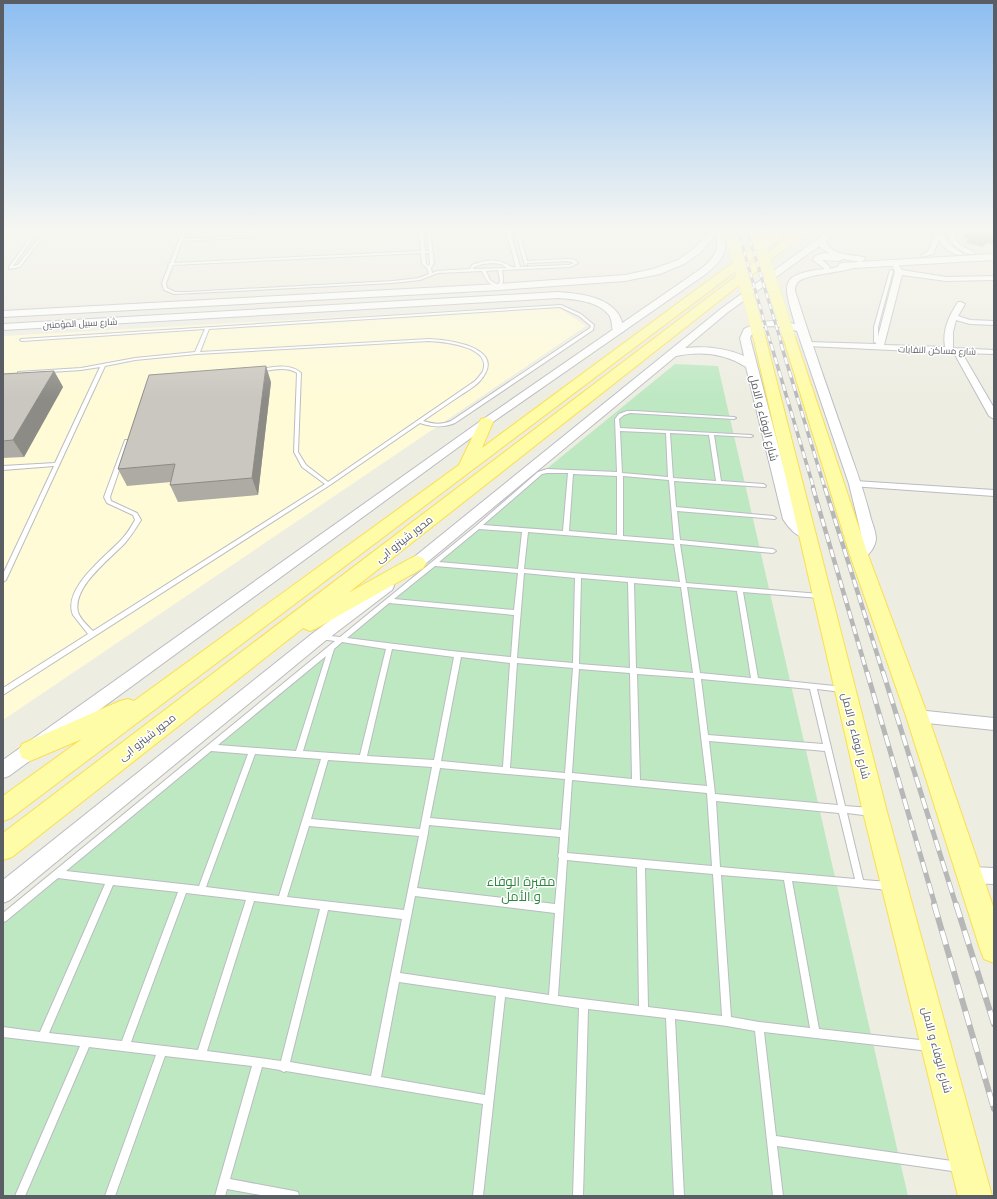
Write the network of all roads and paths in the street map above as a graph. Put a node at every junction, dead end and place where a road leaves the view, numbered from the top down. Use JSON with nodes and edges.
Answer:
{"nodes":[{"id":1,"x":164,"y":286,"type":"edge"},
{"id":2,"x":317,"y":286,"type":"edge"},
{"id":3,"x":514,"y":286,"type":"edge"},
{"id":4,"x":681,"y":286,"type":"edge"},
{"id":5,"x":708,"y":286,"type":"edge"},
{"id":6,"x":731,"y":286,"type":"edge"},
{"id":7,"x":745,"y":286,"type":"edge"},
{"id":8,"x":758,"y":286,"type":"edge"},
{"id":9,"x":777,"y":286,"type":"edge"},
{"id":10,"x":790,"y":286,"type":"edge"},
{"id":11,"x":891,"y":286,"type":"joint"},
{"id":12,"x":499,"y":287,"type":"junction"},
{"id":13,"x":502,"y":299,"type":"junction"},
{"id":14,"x":961,"y":304,"type":"dead end"},
{"id":15,"x":3,"y":314,"type":"edge"},
{"id":16,"x":953,"y":317,"type":"junction"},
{"id":17,"x":994,"y":323,"type":"edge"},
{"id":18,"x":3,"y":327,"type":"edge"},
{"id":19,"x":208,"y":328,"type":"junction"},
{"id":20,"x":876,"y":328,"type":"junction"},
{"id":21,"x":884,"y":330,"type":"junction"},
{"id":22,"x":618,"y":331,"type":"junction"},
{"id":23,"x":795,"y":334,"type":"junction"},
{"id":24,"x":22,"y":340,"type":"dead end"},
{"id":25,"x":808,"y":344,"type":"junction"},
{"id":26,"x":878,"y":345,"type":"junction"},
{"id":27,"x":954,"y":351,"type":"junction"},
{"id":28,"x":994,"y":352,"type":"edge"},
{"id":29,"x":197,"y":353,"type":"junction"},
{"id":30,"x":670,"y":354,"type":"junction"},
{"id":31,"x":103,"y":365,"type":"junction"},
{"id":32,"x":751,"y":365,"type":"junction"},
{"id":33,"x":252,"y":371,"type":"edge"},
{"id":34,"x":10,"y":373,"type":"edge"},
{"id":35,"x":994,"y":416,"type":"edge"},
{"id":36,"x":734,"y":418,"type":"dead end"},
{"id":37,"x":420,"y":421,"type":"junction"},
{"id":38,"x":486,"y":422,"type":"junction"},
{"id":39,"x":618,"y":428,"type":"junction"},
{"id":40,"x":668,"y":432,"type":"junction"},
{"id":41,"x":130,"y":434,"type":"edge"},
{"id":42,"x":711,"y":434,"type":"junction"},
{"id":43,"x":751,"y":436,"type":"dead end"},
{"id":44,"x":57,"y":464,"type":"junction"},
{"id":45,"x":3,"y":468,"type":"edge"},
{"id":46,"x":465,"y":468,"type":"junction"},
{"id":47,"x":571,"y":472,"type":"junction"},
{"id":48,"x":620,"y":474,"type":"junction"},
{"id":49,"x":671,"y":479,"type":"junction"},
{"id":50,"x":720,"y":482,"type":"junction"},
{"id":51,"x":328,"y":484,"type":"junction"},
{"id":52,"x":855,"y":484,"type":"junction"},
{"id":53,"x":763,"y":486,"type":"dead end"},
{"id":54,"x":994,"y":493,"type":"edge"},
{"id":55,"x":674,"y":509,"type":"junction"},
{"id":56,"x":773,"y":518,"type":"dead end"},
{"id":57,"x":478,"y":527,"type":"junction"},
{"id":58,"x":525,"y":530,"type":"junction"},
{"id":59,"x":566,"y":533,"type":"junction"},
{"id":60,"x":809,"y":535,"type":"junction"},
{"id":61,"x":620,"y":537,"type":"junction"},
{"id":62,"x":677,"y":542,"type":"junction"},
{"id":63,"x":773,"y":551,"type":"dead end"},
{"id":64,"x":859,"y":555,"type":"junction"},
{"id":65,"x":426,"y":563,"type":"junction"},
{"id":66,"x":521,"y":572,"type":"junction"},
{"id":67,"x":578,"y":577,"type":"junction"},
{"id":68,"x":3,"y":580,"type":"edge"},
{"id":69,"x":631,"y":580,"type":"junction"},
{"id":70,"x":683,"y":584,"type":"junction"},
{"id":71,"x":740,"y":589,"type":"junction"},
{"id":72,"x":823,"y":596,"type":"junction"},
{"id":73,"x":389,"y":601,"type":"junction"},
{"id":74,"x":517,"y":613,"type":"junction"},
{"id":75,"x":92,"y":635,"type":"junction"},
{"id":76,"x":318,"y":637,"type":"junction"},
{"id":77,"x":342,"y":640,"type":"junction"},
{"id":78,"x":390,"y":646,"type":"junction"},
{"id":79,"x":331,"y":649,"type":"junction"},
{"id":80,"x":458,"y":654,"type":"junction"},
{"id":81,"x":253,"y":655,"type":"junction"},
{"id":82,"x":515,"y":661,"type":"junction"},
{"id":83,"x":576,"y":667,"type":"junction"},
{"id":84,"x":633,"y":671,"type":"junction"},
{"id":85,"x":698,"y":676,"type":"junction"},
{"id":86,"x":755,"y":681,"type":"junction"},
{"id":87,"x":814,"y":686,"type":"junction"},
{"id":88,"x":844,"y":689,"type":"junction"},
{"id":89,"x":3,"y":692,"type":"edge"},
{"id":90,"x":159,"y":695,"type":"junction"},
{"id":91,"x":917,"y":716,"type":"junction"},
{"id":92,"x":994,"y":724,"type":"edge"},
{"id":93,"x":705,"y":738,"type":"junction"},
{"id":94,"x":210,"y":748,"type":"junction"},
{"id":95,"x":828,"y":748,"type":"junction"},
{"id":96,"x":30,"y":751,"type":"junction"},
{"id":97,"x":253,"y":751,"type":"junction"},
{"id":98,"x":299,"y":754,"type":"junction"},
{"id":99,"x":325,"y":756,"type":"junction"},
{"id":100,"x":363,"y":759,"type":"junction"},
{"id":101,"x":437,"y":764,"type":"junction"},
{"id":102,"x":3,"y":770,"type":"edge"},
{"id":103,"x":506,"y":770,"type":"junction"},
{"id":104,"x":568,"y":777,"type":"junction"},
{"id":105,"x":636,"y":783,"type":"junction"},
{"id":106,"x":711,"y":793,"type":"junction"},
{"id":107,"x":842,"y":809,"type":"junction"},
{"id":108,"x":3,"y":810,"type":"edge"},
{"id":109,"x":875,"y":812,"type":"junction"},
{"id":110,"x":426,"y":821,"type":"junction"},
{"id":111,"x":306,"y":822,"type":"junction"},
{"id":112,"x":424,"y":833,"type":"junction"},
{"id":113,"x":564,"y":834,"type":"junction"},
{"id":114,"x":3,"y":848,"type":"edge"},
{"id":115,"x":562,"y":856,"type":"junction"},
{"id":116,"x":641,"y":863,"type":"junction"},
{"id":117,"x":717,"y":870,"type":"junction"},
{"id":118,"x":56,"y":874,"type":"junction"},
{"id":119,"x":970,"y":875,"type":"junction"},
{"id":120,"x":787,"y":876,"type":"junction"},
{"id":121,"x":994,"y":876,"type":"edge"},
{"id":122,"x":111,"y":880,"type":"junction"},
{"id":123,"x":860,"y":883,"type":"junction"},
{"id":124,"x":894,"y":887,"type":"junction"},
{"id":125,"x":183,"y":889,"type":"junction"},
{"id":126,"x":201,"y":891,"type":"junction"},
{"id":127,"x":412,"y":892,"type":"junction"},
{"id":128,"x":3,"y":893,"type":"edge"},
{"id":129,"x":251,"y":897,"type":"junction"},
{"id":130,"x":282,"y":900,"type":"junction"},
{"id":131,"x":986,"y":903,"type":"edge"},
{"id":132,"x":324,"y":905,"type":"junction"},
{"id":133,"x":559,"y":909,"type":"junction"},
{"id":134,"x":408,"y":915,"type":"junction"},
{"id":135,"x":3,"y":918,"type":"edge"},
{"id":136,"x":994,"y":949,"type":"edge"},
{"id":137,"x":395,"y":977,"type":"junction"},
{"id":138,"x":501,"y":992,"type":"junction"},
{"id":139,"x":553,"y":1000,"type":"junction"},
{"id":140,"x":584,"y":1004,"type":"junction"},
{"id":141,"x":644,"y":1011,"type":"junction"},
{"id":142,"x":670,"y":1014,"type":"junction"},
{"id":143,"x":727,"y":1021,"type":"junction"},
{"id":144,"x":759,"y":1027,"type":"junction"},
{"id":145,"x":3,"y":1032,"type":"edge"},
{"id":146,"x":815,"y":1032,"type":"junction"},
{"id":147,"x":43,"y":1036,"type":"junction"},
{"id":148,"x":86,"y":1042,"type":"junction"},
{"id":149,"x":125,"y":1046,"type":"junction"},
{"id":150,"x":936,"y":1047,"type":"junction"},
{"id":151,"x":162,"y":1051,"type":"junction"},
{"id":152,"x":201,"y":1056,"type":"junction"},
{"id":153,"x":258,"y":1063,"type":"junction"},
{"id":154,"x":284,"y":1066,"type":"junction"},
{"id":155,"x":375,"y":1081,"type":"junction"},
{"id":156,"x":488,"y":1100,"type":"junction"},
{"id":157,"x":772,"y":1140,"type":"junction"},
{"id":158,"x":968,"y":1168,"type":"junction"},
{"id":159,"x":224,"y":1183,"type":"junction"},
{"id":160,"x":20,"y":1196,"type":"edge"},
{"id":161,"x":110,"y":1196,"type":"edge"},
{"id":162,"x":220,"y":1196,"type":"edge"},
{"id":163,"x":294,"y":1196,"type":"edge"},
{"id":164,"x":478,"y":1196,"type":"edge"},
{"id":165,"x":578,"y":1196,"type":"edge"},
{"id":166,"x":679,"y":1196,"type":"edge"},
{"id":167,"x":778,"y":1196,"type":"edge"},
{"id":168,"x":975,"y":1196,"type":"edge"}],
"edges":[{"from":1,"to":2,"type":"lane"},
{"from":3,"to":12,"type":"main road","name":"شارع سبيل المؤمنين"},
{"from":4,"to":22,"type":"street"},
{"from":5,"to":46,"type":"main road","name":"محور شينزو ابى"},
{"from":6,"to":81,"type":"main road","name":"محور شينزو ابى"},
{"from":7,"to":60,"type":"main road","bridge":true},
{"from":8,"to":30,"type":"street"},
{"from":9,"to":23,"type":"main road","bridge":true},
{"from":10,"to":23,"type":"street"},
{"from":11,"to":20,"type":"lane"},
{"from":11,"to":21,"type":"street"},
{"from":12,"to":13,"type":"main road"},
{"from":12,"to":15,"type":"main road","name":"شارع سبيل المؤمنين"},
{"from":13,"to":18,"type":"main road","name":"شارع سبيل المؤمنين"},
{"from":13,"to":22,"type":"main road","name":"شارع سبيل المؤمنين"},
{"from":14,"to":16,"type":"street"},
{"from":16,"to":17,"type":"street"},
{"from":16,"to":27,"type":"street"},
{"from":19,"to":24,"type":"lane"},
{"from":19,"to":29,"type":"lane"},
{"from":19,"to":37,"type":"lane"},
{"from":20,"to":21,"type":"lane"},
{"from":20,"to":26,"type":"lane"},
{"from":21,"to":26,"type":"street"},
{"from":22,"to":38,"type":"street"},
{"from":23,"to":25,"type":"street"},
{"from":23,"to":32,"type":"street"},
{"from":23,"to":64,"type":"main road"},
{"from":25,"to":26,"type":"street","name":"شارع مساكن النقابات"},
{"from":25,"to":52,"type":"street"},
{"from":26,"to":27,"type":"street","name":"شارع مساكن النقابات"},
{"from":27,"to":28,"type":"street","name":"شارع مساكن النقابات"},
{"from":27,"to":35,"type":"street"},
{"from":29,"to":31,"type":"lane"},
{"from":29,"to":37,"type":"lane"},
{"from":30,"to":32,"type":"street","name":"شارع الوفاء و الامل"},
{"from":30,"to":65,"type":"street"},
{"from":31,"to":34,"type":"lane"},
{"from":31,"to":44,"type":"lane"},
{"from":32,"to":60,"type":"street","name":"شارع الوفاء و الامل"},
{"from":33,"to":51,"type":"lane"},
{"from":36,"to":39,"type":"lane"},
{"from":37,"to":51,"type":"lane"},
{"from":38,"to":46,"type":"main road"},
{"from":38,"to":96,"type":"street"},
{"from":39,"to":40,"type":"lane"},
{"from":39,"to":48,"type":"lane"},
{"from":40,"to":42,"type":"lane"},
{"from":40,"to":49,"type":"lane"},
{"from":41,"to":75,"type":"lane"},
{"from":42,"to":43,"type":"lane"},
{"from":42,"to":50,"type":"lane"},
{"from":44,"to":45,"type":"lane"},
{"from":44,"to":68,"type":"lane"},
{"from":46,"to":90,"type":"main road","name":"محور شينزو ابى"},
{"from":47,"to":48,"type":"lane"},
{"from":47,"to":57,"type":"lane"},
{"from":47,"to":59,"type":"lane"},
{"from":48,"to":49,"type":"lane"},
{"from":48,"to":61,"type":"lane"},
{"from":49,"to":50,"type":"lane"},
{"from":49,"to":55,"type":"lane"},
{"from":50,"to":53,"type":"lane"},
{"from":51,"to":75,"type":"lane"},
{"from":52,"to":54,"type":"street"},
{"from":52,"to":64,"type":"street"},
{"from":55,"to":56,"type":"lane"},
{"from":55,"to":62,"type":"lane"},
{"from":57,"to":58,"type":"lane"},
{"from":57,"to":65,"type":"lane"},
{"from":58,"to":59,"type":"lane"},
{"from":58,"to":66,"type":"lane"},
{"from":59,"to":61,"type":"lane"},
{"from":60,"to":72,"type":"main road","name":"شارع الوفاء و الامل"},
{"from":61,"to":62,"type":"lane"},
{"from":62,"to":63,"type":"lane"},
{"from":62,"to":70,"type":"lane"},
{"from":64,"to":91,"type":"main road"},
{"from":65,"to":66,"type":"lane"},
{"from":65,"to":73,"type":"lane"},
{"from":65,"to":76,"type":"street"},
{"from":65,"to":81,"type":"main road"},
{"from":66,"to":67,"type":"lane"},
{"from":66,"to":74,"type":"lane"},
{"from":67,"to":69,"type":"lane"},
{"from":67,"to":83,"type":"lane"},
{"from":69,"to":70,"type":"lane"},
{"from":69,"to":84,"type":"lane"},
{"from":70,"to":71,"type":"lane"},
{"from":70,"to":85,"type":"lane"},
{"from":71,"to":72,"type":"lane"},
{"from":71,"to":86,"type":"lane"},
{"from":72,"to":88,"type":"main road","name":"شارع الوفاء و الامل"},
{"from":73,"to":74,"type":"lane"},
{"from":73,"to":77,"type":"lane"},
{"from":74,"to":82,"type":"lane"},
{"from":75,"to":89,"type":"lane"},
{"from":76,"to":77,"type":"lane"},
{"from":76,"to":128,"type":"street"},
{"from":77,"to":78,"type":"lane"},
{"from":77,"to":79,"type":"lane"},
{"from":78,"to":80,"type":"lane"},
{"from":78,"to":100,"type":"lane"},
{"from":79,"to":94,"type":"lane"},
{"from":79,"to":98,"type":"lane"},
{"from":80,"to":82,"type":"lane"},
{"from":80,"to":101,"type":"lane"},
{"from":81,"to":114,"type":"main road","name":"محور شينزو ابى"},
{"from":82,"to":83,"type":"lane"},
{"from":82,"to":103,"type":"lane"},
{"from":83,"to":84,"type":"lane"},
{"from":83,"to":104,"type":"lane"},
{"from":84,"to":85,"type":"lane"},
{"from":84,"to":105,"type":"lane"},
{"from":85,"to":86,"type":"lane"},
{"from":85,"to":93,"type":"lane"},
{"from":86,"to":87,"type":"lane"},
{"from":87,"to":88,"type":"lane"},
{"from":87,"to":95,"type":"lane"},
{"from":88,"to":109,"type":"main road","name":"شارع الوفاء و الامل"},
{"from":90,"to":96,"type":"main road"},
{"from":90,"to":108,"type":"main road","name":"محور شينزو ابى"},
{"from":91,"to":92,"type":"street"},
{"from":91,"to":119,"type":"main road"},
{"from":93,"to":95,"type":"lane"},
{"from":93,"to":106,"type":"lane"},
{"from":94,"to":97,"type":"lane"},
{"from":94,"to":118,"type":"lane"},
{"from":95,"to":107,"type":"lane"},
{"from":96,"to":102,"type":"street"},
{"from":97,"to":98,"type":"lane"},
{"from":97,"to":126,"type":"lane"},
{"from":98,"to":99,"type":"lane"},
{"from":99,"to":100,"type":"lane"},
{"from":99,"to":111,"type":"lane"},
{"from":100,"to":101,"type":"lane"},
{"from":101,"to":103,"type":"lane"},
{"from":101,"to":110,"type":"lane"},
{"from":103,"to":104,"type":"lane"},
{"from":104,"to":105,"type":"lane"},
{"from":104,"to":113,"type":"lane"},
{"from":105,"to":106,"type":"lane"},
{"from":106,"to":107,"type":"lane"},
{"from":106,"to":117,"type":"lane"},
{"from":107,"to":109,"type":"lane"},
{"from":107,"to":123,"type":"lane"},
{"from":109,"to":124,"type":"main road","name":"شارع الوفاء و الامل"},
{"from":110,"to":112,"type":"lane"},
{"from":110,"to":113,"type":"lane"},
{"from":111,"to":112,"type":"lane"},
{"from":111,"to":130,"type":"lane"},
{"from":112,"to":127,"type":"lane"},
{"from":113,"to":115,"type":"lane"},
{"from":115,"to":116,"type":"lane"},
{"from":115,"to":133,"type":"lane"},
{"from":116,"to":117,"type":"lane"},
{"from":116,"to":141,"type":"lane"},
{"from":117,"to":120,"type":"lane"},
{"from":117,"to":143,"type":"lane"},
{"from":118,"to":122,"type":"lane"},
{"from":118,"to":135,"type":"lane"},
{"from":119,"to":121,"type":"street"},
{"from":119,"to":131,"type":"main road"},
{"from":120,"to":123,"type":"lane"},
{"from":120,"to":146,"type":"lane"},
{"from":122,"to":125,"type":"lane"},
{"from":122,"to":147,"type":"lane"},
{"from":123,"to":124,"type":"lane"},
{"from":124,"to":150,"type":"main road","name":"شارع الوفاء و الامل"},
{"from":125,"to":126,"type":"lane"},
{"from":125,"to":149,"type":"lane"},
{"from":126,"to":129,"type":"lane"},
{"from":127,"to":133,"type":"lane"},
{"from":127,"to":134,"type":"lane"},
{"from":129,"to":130,"type":"lane"},
{"from":129,"to":152,"type":"lane"},
{"from":130,"to":132,"type":"lane"},
{"from":131,"to":136,"type":"main road"},
{"from":132,"to":134,"type":"lane"},
{"from":132,"to":154,"type":"lane"},
{"from":133,"to":139,"type":"lane"},
{"from":134,"to":137,"type":"lane"},
{"from":137,"to":138,"type":"lane"},
{"from":137,"to":155,"type":"lane"},
{"from":138,"to":139,"type":"lane"},
{"from":138,"to":156,"type":"lane"},
{"from":139,"to":140,"type":"lane"},
{"from":140,"to":141,"type":"lane"},
{"from":140,"to":165,"type":"lane"},
{"from":141,"to":142,"type":"lane"},
{"from":142,"to":143,"type":"lane"},
{"from":142,"to":166,"type":"lane"},
{"from":143,"to":144,"type":"lane"},
{"from":144,"to":146,"type":"lane"},
{"from":144,"to":157,"type":"lane"},
{"from":145,"to":147,"type":"lane"},
{"from":146,"to":150,"type":"lane"},
{"from":147,"to":148,"type":"lane"},
{"from":148,"to":149,"type":"lane"},
{"from":148,"to":160,"type":"lane"},
{"from":149,"to":151,"type":"lane"},
{"from":150,"to":158,"type":"main road","name":"شارع الوفاء و الامل"},
{"from":151,"to":152,"type":"lane"},
{"from":151,"to":161,"type":"lane"},
{"from":152,"to":153,"type":"lane"},
{"from":153,"to":154,"type":"lane"},
{"from":153,"to":159,"type":"lane"},
{"from":154,"to":155,"type":"lane"},
{"from":155,"to":156,"type":"lane"},
{"from":156,"to":164,"type":"lane"},
{"from":157,"to":158,"type":"lane"},
{"from":157,"to":167,"type":"lane"},
{"from":158,"to":168,"type":"main road","name":"شارع الوفاء و الامل"},
{"from":159,"to":162,"type":"lane"},
{"from":159,"to":163,"type":"lane"}]}
